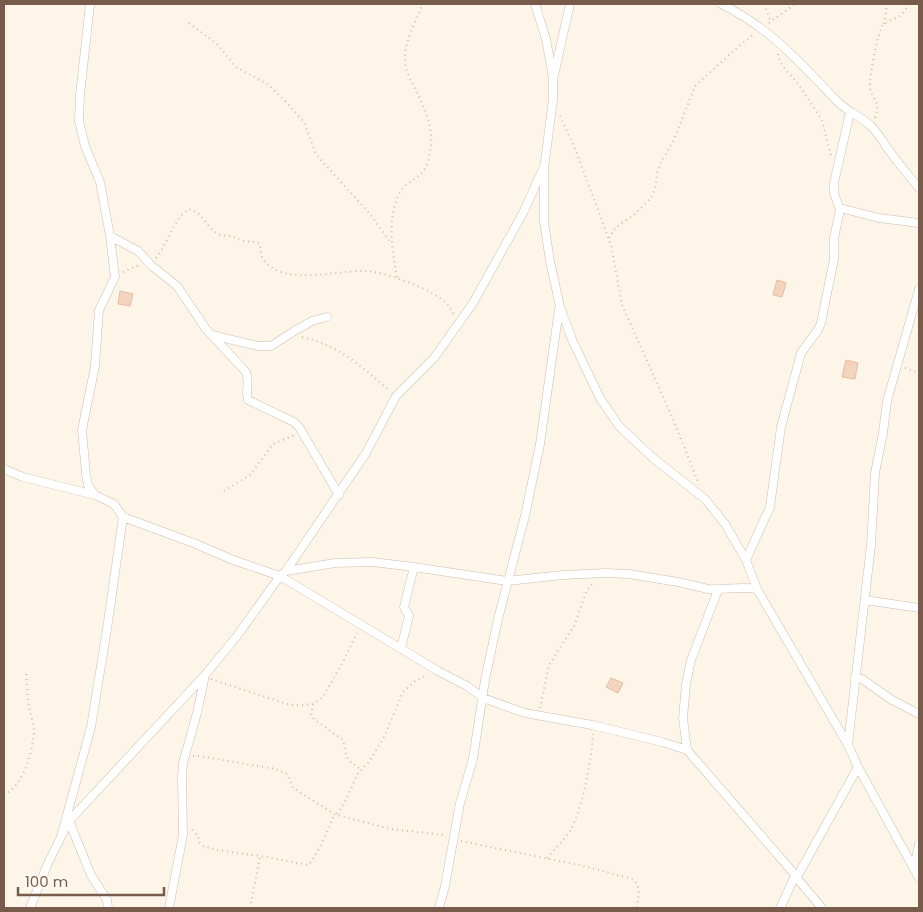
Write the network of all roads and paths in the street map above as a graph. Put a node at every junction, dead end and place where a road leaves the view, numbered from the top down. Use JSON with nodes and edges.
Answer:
{"nodes":[{"id":1,"x":90,"y":4,"type":"edge"},
{"id":2,"x":423,"y":4,"type":"edge"},
{"id":3,"x":535,"y":4,"type":"edge"},
{"id":4,"x":570,"y":4,"type":"edge"},
{"id":5,"x":721,"y":4,"type":"edge"},
{"id":6,"x":764,"y":4,"type":"edge"},
{"id":7,"x":795,"y":4,"type":"edge"},
{"id":8,"x":887,"y":4,"type":"edge"},
{"id":9,"x":909,"y":4,"type":"edge"},
{"id":10,"x":771,"y":22,"type":"junction"},
{"id":11,"x":189,"y":23,"type":"dead end"},
{"id":12,"x":884,"y":24,"type":"junction"},
{"id":13,"x":760,"y":29,"type":"junction"},
{"id":14,"x":774,"y":37,"type":"junction"},
{"id":15,"x":553,"y":78,"type":"junction"},
{"id":16,"x":553,"y":100,"type":"junction"},
{"id":17,"x":850,"y":112,"type":"junction"},
{"id":18,"x":872,"y":128,"type":"junction"},
{"id":19,"x":831,"y":157,"type":"dead end"},
{"id":20,"x":544,"y":168,"type":"junction"},
{"id":21,"x":919,"y":188,"type":"edge"},
{"id":22,"x":840,"y":208,"type":"junction"},
{"id":23,"x":919,"y":224,"type":"edge"},
{"id":24,"x":110,"y":236,"type":"junction"},
{"id":25,"x":609,"y":238,"type":"junction"},
{"id":26,"x":391,"y":243,"type":"junction"},
{"id":27,"x":152,"y":266,"type":"junction"},
{"id":28,"x":115,"y":277,"type":"junction"},
{"id":29,"x":397,"y":278,"type":"junction"},
{"id":30,"x":919,"y":289,"type":"edge"},
{"id":31,"x":560,"y":307,"type":"junction"},
{"id":32,"x":327,"y":317,"type":"dead end"},
{"id":33,"x":459,"y":322,"type":"junction"},
{"id":34,"x":212,"y":335,"type":"junction"},
{"id":35,"x":302,"y":337,"type":"dead end"},
{"id":36,"x":897,"y":365,"type":"junction"},
{"id":37,"x":919,"y":373,"type":"edge"},
{"id":38,"x":396,"y":396,"type":"junction"},
{"id":39,"x":303,"y":433,"type":"junction"},
{"id":40,"x":4,"y":469,"type":"edge"},
{"id":41,"x":698,"y":484,"type":"dead end"},
{"id":42,"x":224,"y":491,"type":"dead end"},
{"id":43,"x":95,"y":495,"type":"junction"},
{"id":44,"x":339,"y":495,"type":"junction"},
{"id":45,"x":123,"y":517,"type":"junction"},
{"id":46,"x":746,"y":560,"type":"junction"},
{"id":47,"x":414,"y":567,"type":"junction"},
{"id":48,"x":606,"y":573,"type":"junction"},
{"id":49,"x":283,"y":574,"type":"junction"},
{"id":50,"x":507,"y":581,"type":"junction"},
{"id":51,"x":757,"y":589,"type":"junction"},
{"id":52,"x":718,"y":590,"type":"junction"},
{"id":53,"x":865,"y":600,"type":"junction"},
{"id":54,"x":919,"y":608,"type":"edge"},
{"id":55,"x":359,"y":624,"type":"junction"},
{"id":56,"x":400,"y":648,"type":"junction"},
{"id":57,"x":438,"y":671,"type":"junction"},
{"id":58,"x":26,"y":672,"type":"dead end"},
{"id":59,"x":205,"y":676,"type":"junction"},
{"id":60,"x":856,"y":678,"type":"junction"},
{"id":61,"x":483,"y":698,"type":"junction"},
{"id":62,"x":313,"y":704,"type":"junction"},
{"id":63,"x":919,"y":714,"type":"edge"},
{"id":64,"x":537,"y":715,"type":"junction"},
{"id":65,"x":592,"y":724,"type":"junction"},
{"id":66,"x":848,"y":744,"type":"junction"},
{"id":67,"x":687,"y":750,"type":"junction"},
{"id":68,"x":185,"y":757,"type":"junction"},
{"id":69,"x":858,"y":766,"type":"junction"},
{"id":70,"x":361,"y":769,"type":"junction"},
{"id":71,"x":4,"y":796,"type":"edge"},
{"id":72,"x":336,"y":814,"type":"junction"},
{"id":73,"x":69,"y":821,"type":"junction"},
{"id":74,"x":183,"y":830,"type":"junction"},
{"id":75,"x":61,"y":837,"type":"junction"},
{"id":76,"x":453,"y":838,"type":"junction"},
{"id":77,"x":919,"y":844,"type":"edge"},
{"id":78,"x":261,"y":856,"type":"junction"},
{"id":79,"x":548,"y":858,"type":"junction"},
{"id":80,"x":914,"y":868,"type":"junction"},
{"id":81,"x":796,"y":877,"type":"junction"},
{"id":82,"x":919,"y":878,"type":"edge"},
{"id":83,"x":30,"y":908,"type":"edge"},
{"id":84,"x":108,"y":908,"type":"edge"},
{"id":85,"x":169,"y":908,"type":"edge"},
{"id":86,"x":250,"y":908,"type":"edge"},
{"id":87,"x":439,"y":908,"type":"edge"},
{"id":88,"x":637,"y":908,"type":"edge"},
{"id":89,"x":780,"y":908,"type":"edge"},
{"id":90,"x":822,"y":908,"type":"edge"}],
"edges":[{"from":1,"to":24,"type":"street"},
{"from":2,"to":26,"type":"path"},
{"from":3,"to":15,"type":"street"},
{"from":4,"to":15,"type":"street"},
{"from":5,"to":13,"type":"street"},
{"from":6,"to":10,"type":"path"},
{"from":7,"to":10,"type":"path"},
{"from":8,"to":12,"type":"path"},
{"from":9,"to":12,"type":"path"},
{"from":10,"to":13,"type":"path"},
{"from":10,"to":14,"type":"path"},
{"from":11,"to":26,"type":"path"},
{"from":12,"to":18,"type":"path"},
{"from":13,"to":14,"type":"street"},
{"from":13,"to":25,"type":"path"},
{"from":14,"to":17,"type":"street"},
{"from":14,"to":19,"type":"path"},
{"from":15,"to":16,"type":"street"},
{"from":16,"to":20,"type":"street"},
{"from":16,"to":25,"type":"path"},
{"from":17,"to":18,"type":"street"},
{"from":17,"to":22,"type":"street"},
{"from":18,"to":21,"type":"street"},
{"from":20,"to":31,"type":"street"},
{"from":20,"to":33,"type":"street"},
{"from":22,"to":23,"type":"street"},
{"from":22,"to":46,"type":"street"},
{"from":24,"to":27,"type":"street"},
{"from":24,"to":28,"type":"street"},
{"from":25,"to":41,"type":"path"},
{"from":26,"to":29,"type":"path"},
{"from":27,"to":28,"type":"path"},
{"from":27,"to":29,"type":"path"},
{"from":27,"to":34,"type":"street"},
{"from":28,"to":43,"type":"street"},
{"from":29,"to":33,"type":"path"},
{"from":30,"to":36,"type":"street"},
{"from":31,"to":46,"type":"street"},
{"from":31,"to":50,"type":"street"},
{"from":32,"to":34,"type":"street"},
{"from":33,"to":38,"type":"street"},
{"from":34,"to":39,"type":"street"},
{"from":35,"to":38,"type":"path"},
{"from":36,"to":37,"type":"path"},
{"from":36,"to":53,"type":"street"},
{"from":38,"to":44,"type":"street"},
{"from":39,"to":42,"type":"path"},
{"from":39,"to":44,"type":"street"},
{"from":40,"to":43,"type":"street"},
{"from":43,"to":45,"type":"street"},
{"from":44,"to":49,"type":"street"},
{"from":45,"to":49,"type":"street"},
{"from":45,"to":75,"type":"street"},
{"from":46,"to":51,"type":"street"},
{"from":47,"to":49,"type":"street"},
{"from":47,"to":50,"type":"street"},
{"from":47,"to":56,"type":"street"},
{"from":48,"to":50,"type":"street"},
{"from":48,"to":52,"type":"street"},
{"from":48,"to":64,"type":"path"},
{"from":49,"to":55,"type":"street"},
{"from":49,"to":59,"type":"street"},
{"from":50,"to":61,"type":"street"},
{"from":51,"to":52,"type":"street"},
{"from":51,"to":66,"type":"street"},
{"from":52,"to":67,"type":"street"},
{"from":53,"to":54,"type":"street"},
{"from":53,"to":60,"type":"street"},
{"from":55,"to":56,"type":"street"},
{"from":55,"to":62,"type":"path"},
{"from":56,"to":57,"type":"street"},
{"from":57,"to":61,"type":"street"},
{"from":57,"to":70,"type":"path"},
{"from":58,"to":71,"type":"path"},
{"from":59,"to":62,"type":"path"},
{"from":59,"to":68,"type":"street"},
{"from":59,"to":73,"type":"street"},
{"from":60,"to":63,"type":"street"},
{"from":60,"to":66,"type":"street"},
{"from":61,"to":64,"type":"street"},
{"from":61,"to":76,"type":"street"},
{"from":62,"to":70,"type":"path"},
{"from":64,"to":65,"type":"street"},
{"from":65,"to":67,"type":"street"},
{"from":65,"to":79,"type":"path"},
{"from":66,"to":69,"type":"street"},
{"from":67,"to":81,"type":"street"},
{"from":68,"to":72,"type":"path"},
{"from":68,"to":74,"type":"street"},
{"from":69,"to":80,"type":"street"},
{"from":69,"to":81,"type":"street"},
{"from":70,"to":72,"type":"path"},
{"from":72,"to":76,"type":"path"},
{"from":72,"to":78,"type":"path"},
{"from":73,"to":75,"type":"street"},
{"from":73,"to":84,"type":"street"},
{"from":74,"to":78,"type":"path"},
{"from":74,"to":85,"type":"street"},
{"from":75,"to":83,"type":"street"},
{"from":76,"to":79,"type":"path"},
{"from":76,"to":87,"type":"street"},
{"from":77,"to":80,"type":"street"},
{"from":78,"to":86,"type":"path"},
{"from":79,"to":88,"type":"path"},
{"from":80,"to":82,"type":"street"},
{"from":81,"to":89,"type":"street"},
{"from":81,"to":90,"type":"street"}]}
